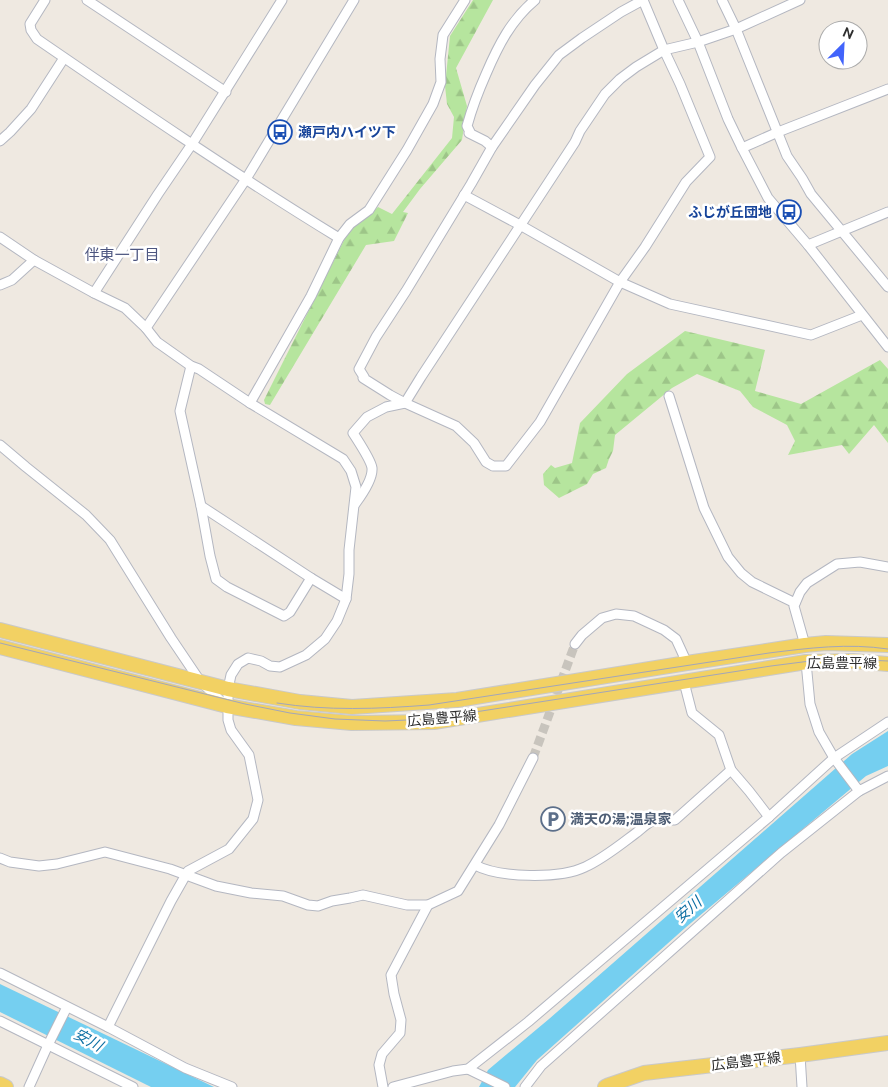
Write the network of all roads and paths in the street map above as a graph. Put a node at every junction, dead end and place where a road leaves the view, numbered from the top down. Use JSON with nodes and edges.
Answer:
{"nodes":[{"id":1,"x":45,"y":0,"type":"edge"},
{"id":2,"x":87,"y":0,"type":"edge"},
{"id":3,"x":282,"y":0,"type":"edge"},
{"id":4,"x":354,"y":0,"type":"edge"},
{"id":5,"x":465,"y":0,"type":"edge"},
{"id":6,"x":535,"y":0,"type":"edge"},
{"id":7,"x":643,"y":0,"type":"edge"},
{"id":8,"x":678,"y":0,"type":"edge"},
{"id":9,"x":722,"y":0,"type":"edge"},
{"id":10,"x":800,"y":0,"type":"edge"},
{"id":11,"x":736,"y":29,"type":"junction"},
{"id":12,"x":698,"y":42,"type":"junction"},
{"id":13,"x":664,"y":50,"type":"junction"},
{"id":14,"x":64,"y":58,"type":"junction"},
{"id":15,"x":888,"y":89,"type":"edge"},
{"id":16,"x":226,"y":92,"type":"junction"},
{"id":17,"x":778,"y":132,"type":"junction"},
{"id":18,"x":0,"y":141,"type":"edge"},
{"id":19,"x":192,"y":144,"type":"junction"},
{"id":20,"x":492,"y":147,"type":"junction"},
{"id":21,"x":742,"y":148,"type":"junction"},
{"id":22,"x":246,"y":179,"type":"junction"},
{"id":23,"x":464,"y":195,"type":"junction"},
{"id":24,"x":888,"y":212,"type":"edge"},
{"id":25,"x":520,"y":224,"type":"junction"},
{"id":26,"x":841,"y":231,"type":"junction"},
{"id":27,"x":0,"y":237,"type":"edge"},
{"id":28,"x":339,"y":238,"type":"junction"},
{"id":29,"x":808,"y":245,"type":"junction"},
{"id":30,"x":34,"y":260,"type":"junction"},
{"id":31,"x":620,"y":282,"type":"junction"},
{"id":32,"x":0,"y":285,"type":"edge"},
{"id":33,"x":888,"y":287,"type":"edge"},
{"id":34,"x":94,"y":293,"type":"junction"},
{"id":35,"x":862,"y":315,"type":"junction"},
{"id":36,"x":146,"y":328,"type":"junction"},
{"id":37,"x":888,"y":348,"type":"edge"},
{"id":38,"x":191,"y":366,"type":"junction"},
{"id":39,"x":669,"y":396,"type":"dead end"},
{"id":40,"x":250,"y":403,"type":"junction"},
{"id":41,"x":405,"y":403,"type":"junction"},
{"id":42,"x":0,"y":445,"type":"edge"},
{"id":43,"x":201,"y":506,"type":"junction"},
{"id":44,"x":354,"y":506,"type":"junction"},
{"id":45,"x":888,"y":567,"type":"edge"},
{"id":46,"x":311,"y":578,"type":"junction"},
{"id":47,"x":346,"y":599,"type":"junction"},
{"id":48,"x":795,"y":603,"type":"junction"},
{"id":49,"x":0,"y":630,"type":"edge"},
{"id":50,"x":575,"y":644,"type":"tunnel mouth"},
{"id":51,"x":805,"y":645,"type":"junction"},
{"id":52,"x":888,"y":645,"type":"edge"},
{"id":53,"x":0,"y":647,"type":"edge"},
{"id":54,"x":806,"y":662,"type":"junction"},
{"id":55,"x":687,"y":663,"type":"junction"},
{"id":56,"x":888,"y":664,"type":"edge"},
{"id":57,"x":200,"y":681,"type":"junction"},
{"id":58,"x":684,"y":682,"type":"junction"},
{"id":59,"x":228,"y":689,"type":"junction"},
{"id":60,"x":227,"y":706,"type":"junction"},
{"id":61,"x":888,"y":722,"type":"edge"},
{"id":62,"x":533,"y":758,"type":"tunnel mouth"},
{"id":63,"x":834,"y":758,"type":"junction"},
{"id":64,"x":731,"y":770,"type":"junction"},
{"id":65,"x":888,"y":776,"type":"edge"},
{"id":66,"x":857,"y":789,"type":"junction"},
{"id":67,"x":769,"y":817,"type":"junction"},
{"id":68,"x":0,"y":858,"type":"edge"},
{"id":69,"x":475,"y":865,"type":"junction"},
{"id":70,"x":186,"y":875,"type":"junction"},
{"id":71,"x":428,"y":905,"type":"junction"},
{"id":72,"x":0,"y":973,"type":"edge"},
{"id":73,"x":66,"y":1008,"type":"junction"},
{"id":74,"x":0,"y":1021,"type":"edge"},
{"id":75,"x":108,"y":1027,"type":"junction"},
{"id":76,"x":49,"y":1043,"type":"junction"},
{"id":77,"x":888,"y":1043,"type":"edge"},
{"id":78,"x":800,"y":1055,"type":"junction"},
{"id":79,"x":468,"y":1069,"type":"junction"},
{"id":80,"x":0,"y":1084,"type":"edge"},
{"id":81,"x":605,"y":1086,"type":"edge"},
{"id":82,"x":6,"y":1087,"type":"edge"},
{"id":83,"x":30,"y":1087,"type":"edge"},
{"id":84,"x":132,"y":1087,"type":"edge"},
{"id":85,"x":232,"y":1087,"type":"edge"},
{"id":86,"x":383,"y":1087,"type":"edge"},
{"id":87,"x":393,"y":1087,"type":"edge"},
{"id":88,"x":504,"y":1087,"type":"edge"},
{"id":89,"x":524,"y":1087,"type":"edge"},
{"id":90,"x":802,"y":1087,"type":"edge"}],
"edges":[{"from":1,"to":14,"type":"street"},
{"from":2,"to":16,"type":"street"},
{"from":3,"to":16,"type":"street"},
{"from":4,"to":22,"type":"street"},
{"from":5,"to":28,"type":"street"},
{"from":6,"to":20,"type":"street"},
{"from":7,"to":13,"type":"street"},
{"from":7,"to":20,"type":"street"},
{"from":8,"to":12,"type":"street"},
{"from":9,"to":11,"type":"street"},
{"from":10,"to":11,"type":"street"},
{"from":11,"to":12,"type":"street"},
{"from":11,"to":17,"type":"street"},
{"from":12,"to":13,"type":"street"},
{"from":12,"to":21,"type":"street"},
{"from":13,"to":25,"type":"street"},
{"from":13,"to":31,"type":"street"},
{"from":14,"to":18,"type":"street"},
{"from":14,"to":19,"type":"street"},
{"from":15,"to":17,"type":"street"},
{"from":16,"to":19,"type":"street"},
{"from":17,"to":21,"type":"street"},
{"from":17,"to":26,"type":"street"},
{"from":19,"to":22,"type":"street"},
{"from":19,"to":34,"type":"street"},
{"from":20,"to":23,"type":"street"},
{"from":21,"to":29,"type":"street"},
{"from":22,"to":28,"type":"street"},
{"from":22,"to":36,"type":"street"},
{"from":23,"to":25,"type":"street"},
{"from":23,"to":41,"type":"street"},
{"from":24,"to":26,"type":"street"},
{"from":25,"to":31,"type":"street"},
{"from":25,"to":41,"type":"street"},
{"from":26,"to":29,"type":"street"},
{"from":26,"to":33,"type":"street"},
{"from":27,"to":30,"type":"street"},
{"from":28,"to":40,"type":"street"},
{"from":29,"to":35,"type":"street"},
{"from":30,"to":32,"type":"street"},
{"from":30,"to":34,"type":"street"},
{"from":31,"to":35,"type":"street"},
{"from":31,"to":41,"type":"street"},
{"from":34,"to":36,"type":"street"},
{"from":35,"to":37,"type":"street"},
{"from":36,"to":38,"type":"street"},
{"from":38,"to":40,"type":"street"},
{"from":38,"to":43,"type":"street"},
{"from":39,"to":48,"type":"street"},
{"from":40,"to":44,"type":"street"},
{"from":41,"to":44,"type":"street"},
{"from":42,"to":57,"type":"street"},
{"from":43,"to":46,"type":"street"},
{"from":43,"to":46,"type":"street"},
{"from":44,"to":47,"type":"street"},
{"from":45,"to":48,"type":"street"},
{"from":46,"to":47,"type":"street"},
{"from":47,"to":59,"type":"street"},
{"from":48,"to":51,"type":"street"},
{"from":49,"to":57,"type":"main road","name":"広島豊平線"},
{"from":50,"to":55,"type":"street"},
{"from":51,"to":52,"type":"main road","name":"広島豊平線"},
{"from":51,"to":55,"type":"main road","name":"広島豊平線"},
{"from":53,"to":60,"type":"main road","name":"広島豊平線"},
{"from":54,"to":56,"type":"main road","name":"広島豊平線"},
{"from":54,"to":58,"type":"main road","name":"広島豊平線"},
{"from":54,"to":63,"type":"street"},
{"from":55,"to":59,"type":"main road","name":"広島豊平線"},
{"from":57,"to":59,"type":"main road","name":"広島豊平線"},
{"from":57,"to":60,"type":"street"},
{"from":58,"to":60,"type":"main road","name":"広島豊平線"},
{"from":58,"to":64,"type":"street"},
{"from":59,"to":60,"type":"street"},
{"from":60,"to":70,"type":"street"},
{"from":61,"to":63,"type":"street"},
{"from":62,"to":69,"type":"street"},
{"from":63,"to":66,"type":"street"},
{"from":63,"to":67,"type":"street"},
{"from":64,"to":67,"type":"street"},
{"from":64,"to":69,"type":"street"},
{"from":65,"to":66,"type":"street"},
{"from":66,"to":89,"type":"street"},
{"from":67,"to":79,"type":"street"},
{"from":68,"to":70,"type":"street"},
{"from":69,"to":71,"type":"street"},
{"from":70,"to":71,"type":"street"},
{"from":70,"to":75,"type":"street"},
{"from":71,"to":86,"type":"street"},
{"from":72,"to":73,"type":"street"},
{"from":73,"to":75,"type":"street"},
{"from":73,"to":76,"type":"street"},
{"from":74,"to":76,"type":"street"},
{"from":75,"to":85,"type":"street"},
{"from":76,"to":83,"type":"street"},
{"from":76,"to":84,"type":"street"},
{"from":77,"to":78,"type":"main road","name":"広島豊平線"},
{"from":78,"to":81,"type":"main road","name":"広島豊平線"},
{"from":78,"to":90,"type":"street"},
{"from":79,"to":87,"type":"street"},
{"from":79,"to":88,"type":"street"},
{"from":80,"to":82,"type":"main road"}]}
